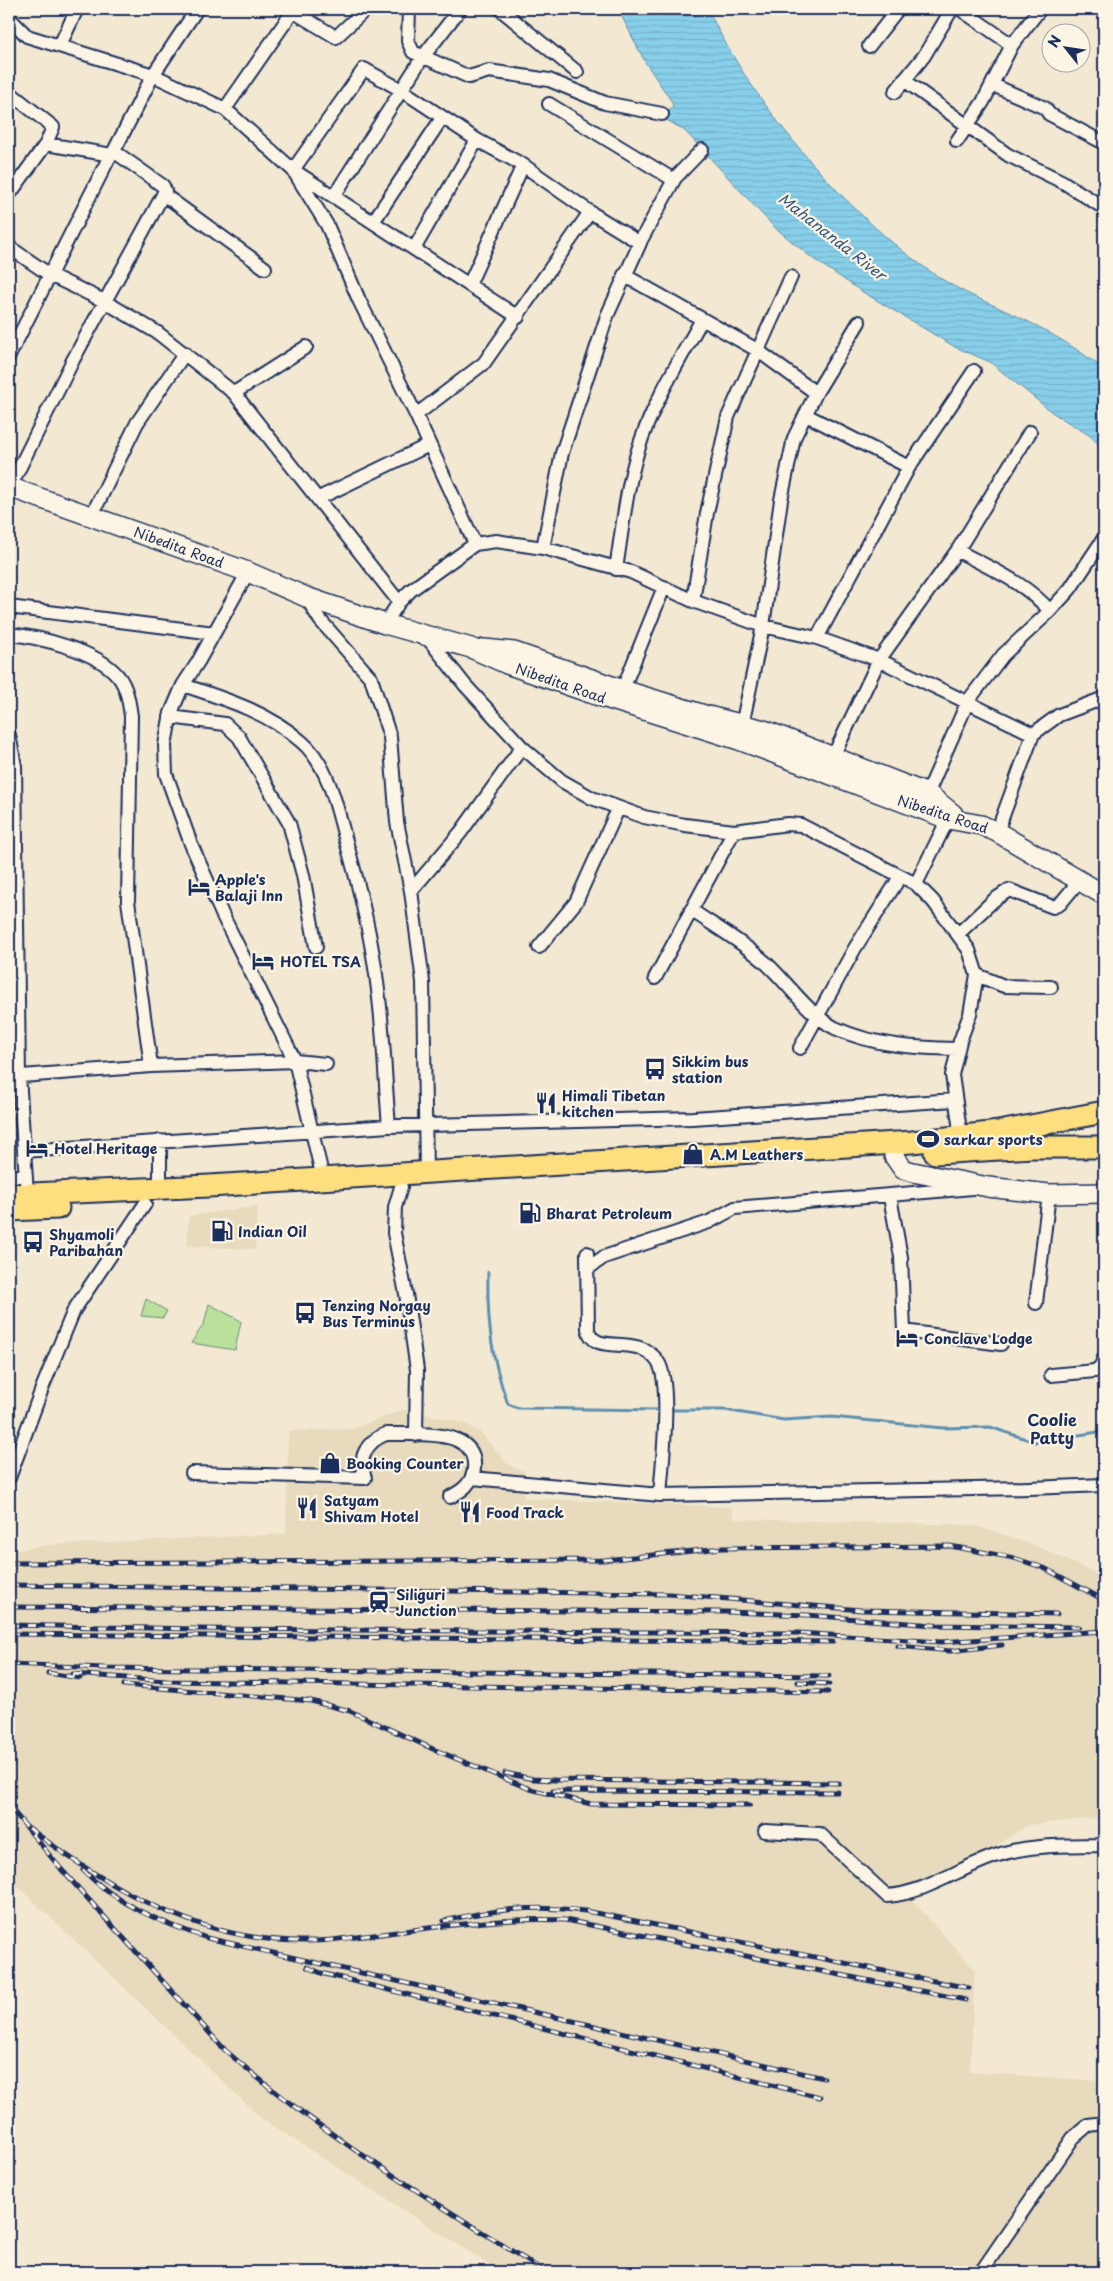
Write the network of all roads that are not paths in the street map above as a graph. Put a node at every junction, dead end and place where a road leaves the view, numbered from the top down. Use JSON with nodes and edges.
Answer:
{"nodes":[{"id":1,"x":77,"y":9,"type":"edge"},
{"id":2,"x":197,"y":9,"type":"edge"},
{"id":3,"x":366,"y":9,"type":"edge"},
{"id":4,"x":409,"y":9,"type":"edge"},
{"id":5,"x":460,"y":9,"type":"edge"},
{"id":6,"x":500,"y":9,"type":"edge"},
{"id":7,"x":898,"y":9,"type":"edge"},
{"id":8,"x":952,"y":9,"type":"edge"},
{"id":9,"x":960,"y":9,"type":"edge"},
{"id":10,"x":1040,"y":9,"type":"edge"},
{"id":11,"x":291,"y":10,"type":"edge"},
{"id":12,"x":9,"y":18,"type":"edge"},
{"id":13,"x":60,"y":45,"type":"junction"},
{"id":14,"x":1012,"y":45,"type":"junction"},
{"id":15,"x":869,"y":46,"type":"dead end"},
{"id":16,"x":422,"y":58,"type":"junction"},
{"id":17,"x":577,"y":72,"type":"dead end"},
{"id":18,"x":153,"y":75,"type":"junction"},
{"id":19,"x":904,"y":80,"type":"junction"},
{"id":20,"x":993,"y":85,"type":"junction"},
{"id":21,"x":403,"y":91,"type":"junction"},
{"id":22,"x":9,"y":92,"type":"edge"},
{"id":23,"x":895,"y":92,"type":"dead end"},
{"id":24,"x":549,"y":104,"type":"dead end"},
{"id":25,"x":225,"y":109,"type":"junction"},
{"id":26,"x":662,"y":114,"type":"dead end"},
{"id":27,"x":442,"y":118,"type":"junction"},
{"id":28,"x":967,"y":127,"type":"junction"},
{"id":29,"x":477,"y":140,"type":"junction"},
{"id":30,"x":957,"y":141,"type":"dead end"},
{"id":31,"x":1104,"y":143,"type":"edge"},
{"id":32,"x":46,"y":144,"type":"junction"},
{"id":33,"x":702,"y":150,"type":"dead end"},
{"id":34,"x":113,"y":154,"type":"junction"},
{"id":35,"x":523,"y":166,"type":"junction"},
{"id":36,"x":293,"y":170,"type":"junction"},
{"id":37,"x":674,"y":180,"type":"junction"},
{"id":38,"x":9,"y":194,"type":"edge"},
{"id":39,"x":163,"y":194,"type":"junction"},
{"id":40,"x":334,"y":196,"type":"junction"},
{"id":41,"x":1104,"y":208,"type":"edge"},
{"id":42,"x":590,"y":212,"type":"junction"},
{"id":43,"x":373,"y":222,"type":"junction"},
{"id":44,"x":640,"y":242,"type":"junction"},
{"id":45,"x":9,"y":247,"type":"edge"},
{"id":46,"x":414,"y":248,"type":"junction"},
{"id":47,"x":264,"y":268,"type":"dead end"},
{"id":48,"x":50,"y":275,"type":"junction"},
{"id":49,"x":624,"y":276,"type":"junction"},
{"id":50,"x":791,"y":277,"type":"dead end"},
{"id":51,"x":469,"y":285,"type":"junction"},
{"id":52,"x":104,"y":302,"type":"junction"},
{"id":53,"x":518,"y":317,"type":"junction"},
{"id":54,"x":702,"y":319,"type":"junction"},
{"id":55,"x":859,"y":322,"type":"dead end"},
{"id":56,"x":306,"y":347,"type":"dead end"},
{"id":57,"x":757,"y":350,"type":"junction"},
{"id":58,"x":185,"y":353,"type":"junction"},
{"id":59,"x":9,"y":356,"type":"edge"},
{"id":60,"x":974,"y":371,"type":"dead end"},
{"id":61,"x":234,"y":392,"type":"junction"},
{"id":62,"x":816,"y":393,"type":"junction"},
{"id":63,"x":416,"y":415,"type":"junction"},
{"id":64,"x":806,"y":415,"type":"junction"},
{"id":65,"x":1030,"y":432,"type":"dead end"},
{"id":66,"x":429,"y":446,"type":"junction"},
{"id":67,"x":909,"y":467,"type":"junction"},
{"id":68,"x":10,"y":487,"type":"edge"},
{"id":69,"x":319,"y":498,"type":"junction"},
{"id":70,"x":92,"y":515,"type":"junction"},
{"id":71,"x":1104,"y":538,"type":"edge"},
{"id":72,"x":475,"y":544,"type":"junction"},
{"id":73,"x":543,"y":548,"type":"junction"},
{"id":74,"x":958,"y":550,"type":"junction"},
{"id":75,"x":616,"y":568,"type":"junction"},
{"id":76,"x":248,"y":572,"type":"junction"},
{"id":77,"x":664,"y":587,"type":"junction"},
{"id":78,"x":306,"y":597,"type":"junction"},
{"id":79,"x":693,"y":601,"type":"junction"},
{"id":80,"x":399,"y":602,"type":"junction"},
{"id":81,"x":9,"y":607,"type":"edge"},
{"id":82,"x":1050,"y":611,"type":"junction"},
{"id":83,"x":385,"y":624,"type":"junction"},
{"id":84,"x":763,"y":626,"type":"junction"},
{"id":85,"x":214,"y":633,"type":"junction"},
{"id":86,"x":9,"y":634,"type":"edge"},
{"id":87,"x":426,"y":636,"type":"junction"},
{"id":88,"x":817,"y":638,"type":"junction"},
{"id":89,"x":879,"y":660,"type":"junction"},
{"id":90,"x":183,"y":685,"type":"junction"},
{"id":91,"x":620,"y":696,"type":"junction"},
{"id":92,"x":1104,"y":698,"type":"edge"},
{"id":93,"x":968,"y":701,"type":"junction"},
{"id":94,"x":170,"y":717,"type":"junction"},
{"id":95,"x":740,"y":732,"type":"junction"},
{"id":96,"x":1033,"y":734,"type":"junction"},
{"id":97,"x":9,"y":735,"type":"edge"},
{"id":98,"x":522,"y":747,"type":"junction"},
{"id":99,"x":829,"y":765,"type":"junction"},
{"id":100,"x":924,"y":801,"type":"junction"},
{"id":101,"x":618,"y":808,"type":"junction"},
{"id":102,"x":955,"y":820,"type":"junction"},
{"id":103,"x":734,"y":831,"type":"junction"},
{"id":104,"x":997,"y":832,"type":"junction"},
{"id":105,"x":900,"y":877,"type":"junction"},
{"id":106,"x":1080,"y":880,"type":"junction"},
{"id":107,"x":916,"y":884,"type":"junction"},
{"id":108,"x":412,"y":891,"type":"junction"},
{"id":109,"x":1104,"y":895,"type":"edge"},
{"id":110,"x":691,"y":910,"type":"junction"},
{"id":111,"x":958,"y":934,"type":"junction"},
{"id":112,"x":539,"y":946,"type":"dead end"},
{"id":113,"x":316,"y":948,"type":"dead end"},
{"id":114,"x":977,"y":975,"type":"junction"},
{"id":115,"x":655,"y":978,"type":"dead end"},
{"id":116,"x":1051,"y":987,"type":"dead end"},
{"id":117,"x":818,"y":1016,"type":"junction"},
{"id":118,"x":800,"y":1048,"type":"dead end"},
{"id":119,"x":958,"y":1049,"type":"junction"},
{"id":120,"x":295,"y":1061,"type":"junction"},
{"id":121,"x":326,"y":1064,"type":"dead end"},
{"id":122,"x":150,"y":1066,"type":"junction"},
{"id":123,"x":14,"y":1077,"type":"edge"},
{"id":124,"x":954,"y":1100,"type":"junction"},
{"id":125,"x":1104,"y":1112,"type":"edge"},
{"id":126,"x":426,"y":1124,"type":"junction"},
{"id":127,"x":389,"y":1126,"type":"junction"},
{"id":128,"x":312,"y":1131,"type":"junction"},
{"id":129,"x":961,"y":1137,"type":"junction"},
{"id":130,"x":160,"y":1140,"type":"junction"},
{"id":131,"x":1104,"y":1147,"type":"edge"},
{"id":132,"x":24,"y":1151,"type":"junction"},
{"id":133,"x":894,"y":1156,"type":"junction"},
{"id":134,"x":426,"y":1172,"type":"junction"},
{"id":135,"x":9,"y":1176,"type":"edge"},
{"id":136,"x":323,"y":1178,"type":"junction"},
{"id":137,"x":400,"y":1180,"type":"junction"},
{"id":138,"x":988,"y":1187,"type":"junction"},
{"id":139,"x":160,"y":1189,"type":"junction"},
{"id":140,"x":1104,"y":1193,"type":"edge"},
{"id":141,"x":25,"y":1194,"type":"edge"},
{"id":142,"x":1049,"y":1194,"type":"junction"},
{"id":143,"x":890,"y":1197,"type":"junction"},
{"id":144,"x":145,"y":1204,"type":"junction"},
{"id":145,"x":9,"y":1210,"type":"edge"},
{"id":146,"x":587,"y":1252,"type":"dead end"},
{"id":147,"x":587,"y":1269,"type":"junction"},
{"id":148,"x":1036,"y":1303,"type":"dead end"},
{"id":149,"x":1001,"y":1344,"type":"dead end"},
{"id":150,"x":1104,"y":1358,"type":"edge"},
{"id":151,"x":1051,"y":1375,"type":"dead end"},
{"id":152,"x":416,"y":1435,"type":"junction"},
{"id":153,"x":192,"y":1473,"type":"dead end"},
{"id":154,"x":9,"y":1478,"type":"edge"},
{"id":155,"x":472,"y":1478,"type":"junction"},
{"id":156,"x":1104,"y":1484,"type":"edge"},
{"id":157,"x":660,"y":1495,"type":"junction"},
{"id":158,"x":450,"y":1497,"type":"dead end"},
{"id":159,"x":765,"y":1831,"type":"dead end"},
{"id":160,"x":1104,"y":1845,"type":"edge"},
{"id":161,"x":1104,"y":2123,"type":"edge"},
{"id":162,"x":981,"y":2272,"type":"edge"}],
"edges":[{"from":1,"to":13,"type":"street"},
{"from":2,"to":18,"type":"street"},
{"from":3,"to":11,"type":"street"},
{"from":4,"to":16,"type":"street"},
{"from":5,"to":16,"type":"street"},
{"from":6,"to":17,"type":"street"},
{"from":7,"to":15,"type":"street"},
{"from":8,"to":19,"type":"street"},
{"from":9,"to":14,"type":"street"},
{"from":10,"to":14,"type":"street"},
{"from":11,"to":25,"type":"street"},
{"from":12,"to":13,"type":"street"},
{"from":13,"to":18,"type":"street"},
{"from":14,"to":20,"type":"street"},
{"from":16,"to":21,"type":"street"},
{"from":16,"to":26,"type":"street"},
{"from":18,"to":25,"type":"street"},
{"from":18,"to":34,"type":"street"},
{"from":19,"to":23,"type":"street"},
{"from":19,"to":28,"type":"street"},
{"from":20,"to":28,"type":"street"},
{"from":20,"to":31,"type":"street"},
{"from":21,"to":27,"type":"street"},
{"from":21,"to":36,"type":"street"},
{"from":21,"to":40,"type":"street"},
{"from":22,"to":32,"type":"street"},
{"from":24,"to":37,"type":"street"},
{"from":25,"to":36,"type":"street"},
{"from":27,"to":29,"type":"street"},
{"from":27,"to":43,"type":"street"},
{"from":28,"to":30,"type":"street"},
{"from":28,"to":41,"type":"street"},
{"from":29,"to":35,"type":"street"},
{"from":29,"to":46,"type":"street"},
{"from":32,"to":34,"type":"street"},
{"from":32,"to":38,"type":"street"},
{"from":33,"to":37,"type":"street"},
{"from":34,"to":39,"type":"street"},
{"from":34,"to":48,"type":"street"},
{"from":35,"to":42,"type":"street"},
{"from":35,"to":51,"type":"street"},
{"from":36,"to":40,"type":"street"},
{"from":36,"to":63,"type":"street"},
{"from":37,"to":44,"type":"street"},
{"from":39,"to":47,"type":"street"},
{"from":39,"to":52,"type":"street"},
{"from":40,"to":43,"type":"street"},
{"from":42,"to":44,"type":"street"},
{"from":42,"to":53,"type":"street"},
{"from":43,"to":46,"type":"street"},
{"from":44,"to":49,"type":"street"},
{"from":45,"to":48,"type":"street"},
{"from":46,"to":51,"type":"street"},
{"from":48,"to":52,"type":"street"},
{"from":48,"to":59,"type":"street"},
{"from":49,"to":54,"type":"street"},
{"from":49,"to":73,"type":"street"},
{"from":50,"to":57,"type":"street"},
{"from":51,"to":53,"type":"street"},
{"from":52,"to":58,"type":"street"},
{"from":52,"to":68,"type":"street"},
{"from":53,"to":63,"type":"street"},
{"from":54,"to":57,"type":"street"},
{"from":54,"to":75,"type":"street"},
{"from":55,"to":62,"type":"street"},
{"from":56,"to":61,"type":"street"},
{"from":57,"to":62,"type":"street"},
{"from":57,"to":79,"type":"street"},
{"from":58,"to":61,"type":"street"},
{"from":58,"to":70,"type":"street"},
{"from":60,"to":67,"type":"street"},
{"from":61,"to":69,"type":"street"},
{"from":62,"to":64,"type":"street"},
{"from":63,"to":66,"type":"street"},
{"from":64,"to":67,"type":"street"},
{"from":64,"to":84,"type":"street"},
{"from":65,"to":74,"type":"street"},
{"from":66,"to":69,"type":"street"},
{"from":66,"to":72,"type":"street"},
{"from":67,"to":88,"type":"street"},
{"from":68,"to":70,"type":"street","name":"Nibedita Road"},
{"from":69,"to":80,"type":"street"},
{"from":70,"to":76,"type":"street","name":"Nibedita Road"},
{"from":71,"to":82,"type":"street"},
{"from":72,"to":73,"type":"street"},
{"from":72,"to":80,"type":"street"},
{"from":73,"to":75,"type":"street"},
{"from":74,"to":82,"type":"street"},
{"from":74,"to":89,"type":"street"},
{"from":75,"to":77,"type":"street"},
{"from":76,"to":78,"type":"street","name":"Nibedita Road"},
{"from":76,"to":85,"type":"street"},
{"from":77,"to":79,"type":"street"},
{"from":77,"to":91,"type":"street"},
{"from":78,"to":83,"type":"street","name":"Nibedita Road"},
{"from":78,"to":108,"type":"street"},
{"from":79,"to":84,"type":"street"},
{"from":80,"to":83,"type":"street"},
{"from":81,"to":85,"type":"street"},
{"from":82,"to":93,"type":"street"},
{"from":83,"to":87,"type":"street","name":"Nibedita Road"},
{"from":84,"to":88,"type":"street"},
{"from":84,"to":95,"type":"street"},
{"from":85,"to":90,"type":"street"},
{"from":86,"to":122,"type":"street"},
{"from":87,"to":91,"type":"street","name":"Nibedita Road"},
{"from":87,"to":98,"type":"street"},
{"from":88,"to":89,"type":"street"},
{"from":89,"to":93,"type":"street"},
{"from":89,"to":99,"type":"street"},
{"from":90,"to":94,"type":"street"},
{"from":90,"to":127,"type":"street"},
{"from":91,"to":95,"type":"street","name":"Nibedita Road"},
{"from":92,"to":96,"type":"street"},
{"from":93,"to":96,"type":"street"},
{"from":93,"to":100,"type":"street"},
{"from":94,"to":113,"type":"street"},
{"from":94,"to":120,"type":"street"},
{"from":95,"to":99,"type":"street","name":"Nibedita Road"},
{"from":96,"to":104,"type":"street"},
{"from":97,"to":123,"type":"street"},
{"from":98,"to":101,"type":"street"},
{"from":98,"to":108,"type":"street"},
{"from":99,"to":100,"type":"street","name":"Nibedita Road"},
{"from":100,"to":102,"type":"street","name":"Nibedita Road"},
{"from":101,"to":103,"type":"street"},
{"from":101,"to":112,"type":"street"},
{"from":102,"to":104,"type":"street","name":"Nibedita Road"},
{"from":102,"to":107,"type":"street"},
{"from":103,"to":105,"type":"street"},
{"from":103,"to":110,"type":"street"},
{"from":104,"to":106,"type":"street","name":"Nibedita Road"},
{"from":105,"to":107,"type":"street"},
{"from":105,"to":117,"type":"street"},
{"from":106,"to":109,"type":"street","name":"Nibedita Road"},
{"from":106,"to":111,"type":"street"},
{"from":107,"to":111,"type":"street"},
{"from":108,"to":126,"type":"street"},
{"from":110,"to":115,"type":"street"},
{"from":110,"to":117,"type":"street"},
{"from":111,"to":114,"type":"street"},
{"from":114,"to":116,"type":"street"},
{"from":114,"to":119,"type":"street"},
{"from":117,"to":118,"type":"street"},
{"from":117,"to":119,"type":"street"},
{"from":119,"to":124,"type":"street"},
{"from":120,"to":121,"type":"street"},
{"from":120,"to":122,"type":"street"},
{"from":120,"to":128,"type":"street"},
{"from":122,"to":123,"type":"street"},
{"from":123,"to":132,"type":"street"},
{"from":124,"to":126,"type":"street"},
{"from":124,"to":129,"type":"street"},
{"from":125,"to":129,"type":"main road"},
{"from":126,"to":127,"type":"street"},
{"from":126,"to":134,"type":"street"},
{"from":127,"to":128,"type":"street"},
{"from":128,"to":130,"type":"street"},
{"from":128,"to":136,"type":"street"},
{"from":129,"to":134,"type":"main road"},
{"from":130,"to":132,"type":"street"},
{"from":130,"to":139,"type":"street"},
{"from":131,"to":133,"type":"main road"},
{"from":132,"to":141,"type":"street"},
{"from":133,"to":137,"type":"main road"},
{"from":133,"to":138,"type":"street"},
{"from":134,"to":137,"type":"main road"},
{"from":135,"to":141,"type":"street"},
{"from":136,"to":137,"type":"main road"},
{"from":136,"to":139,"type":"main road"},
{"from":137,"to":144,"type":"main road"},
{"from":137,"to":152,"type":"street"},
{"from":138,"to":142,"type":"street"},
{"from":138,"to":143,"type":"street"},
{"from":139,"to":141,"type":"main road"},
{"from":140,"to":142,"type":"street"},
{"from":141,"to":144,"type":"main road"},
{"from":141,"to":145,"type":"main road"},
{"from":142,"to":148,"type":"street"},
{"from":143,"to":147,"type":"street"},
{"from":143,"to":149,"type":"street"},
{"from":144,"to":154,"type":"street"},
{"from":146,"to":147,"type":"street"},
{"from":147,"to":157,"type":"street"},
{"from":150,"to":151,"type":"street"},
{"from":152,"to":153,"type":"street"},
{"from":152,"to":155,"type":"street"},
{"from":155,"to":157,"type":"street"},
{"from":155,"to":158,"type":"street"},
{"from":156,"to":157,"type":"street"},
{"from":159,"to":160,"type":"street"},
{"from":161,"to":162,"type":"street"}]}
